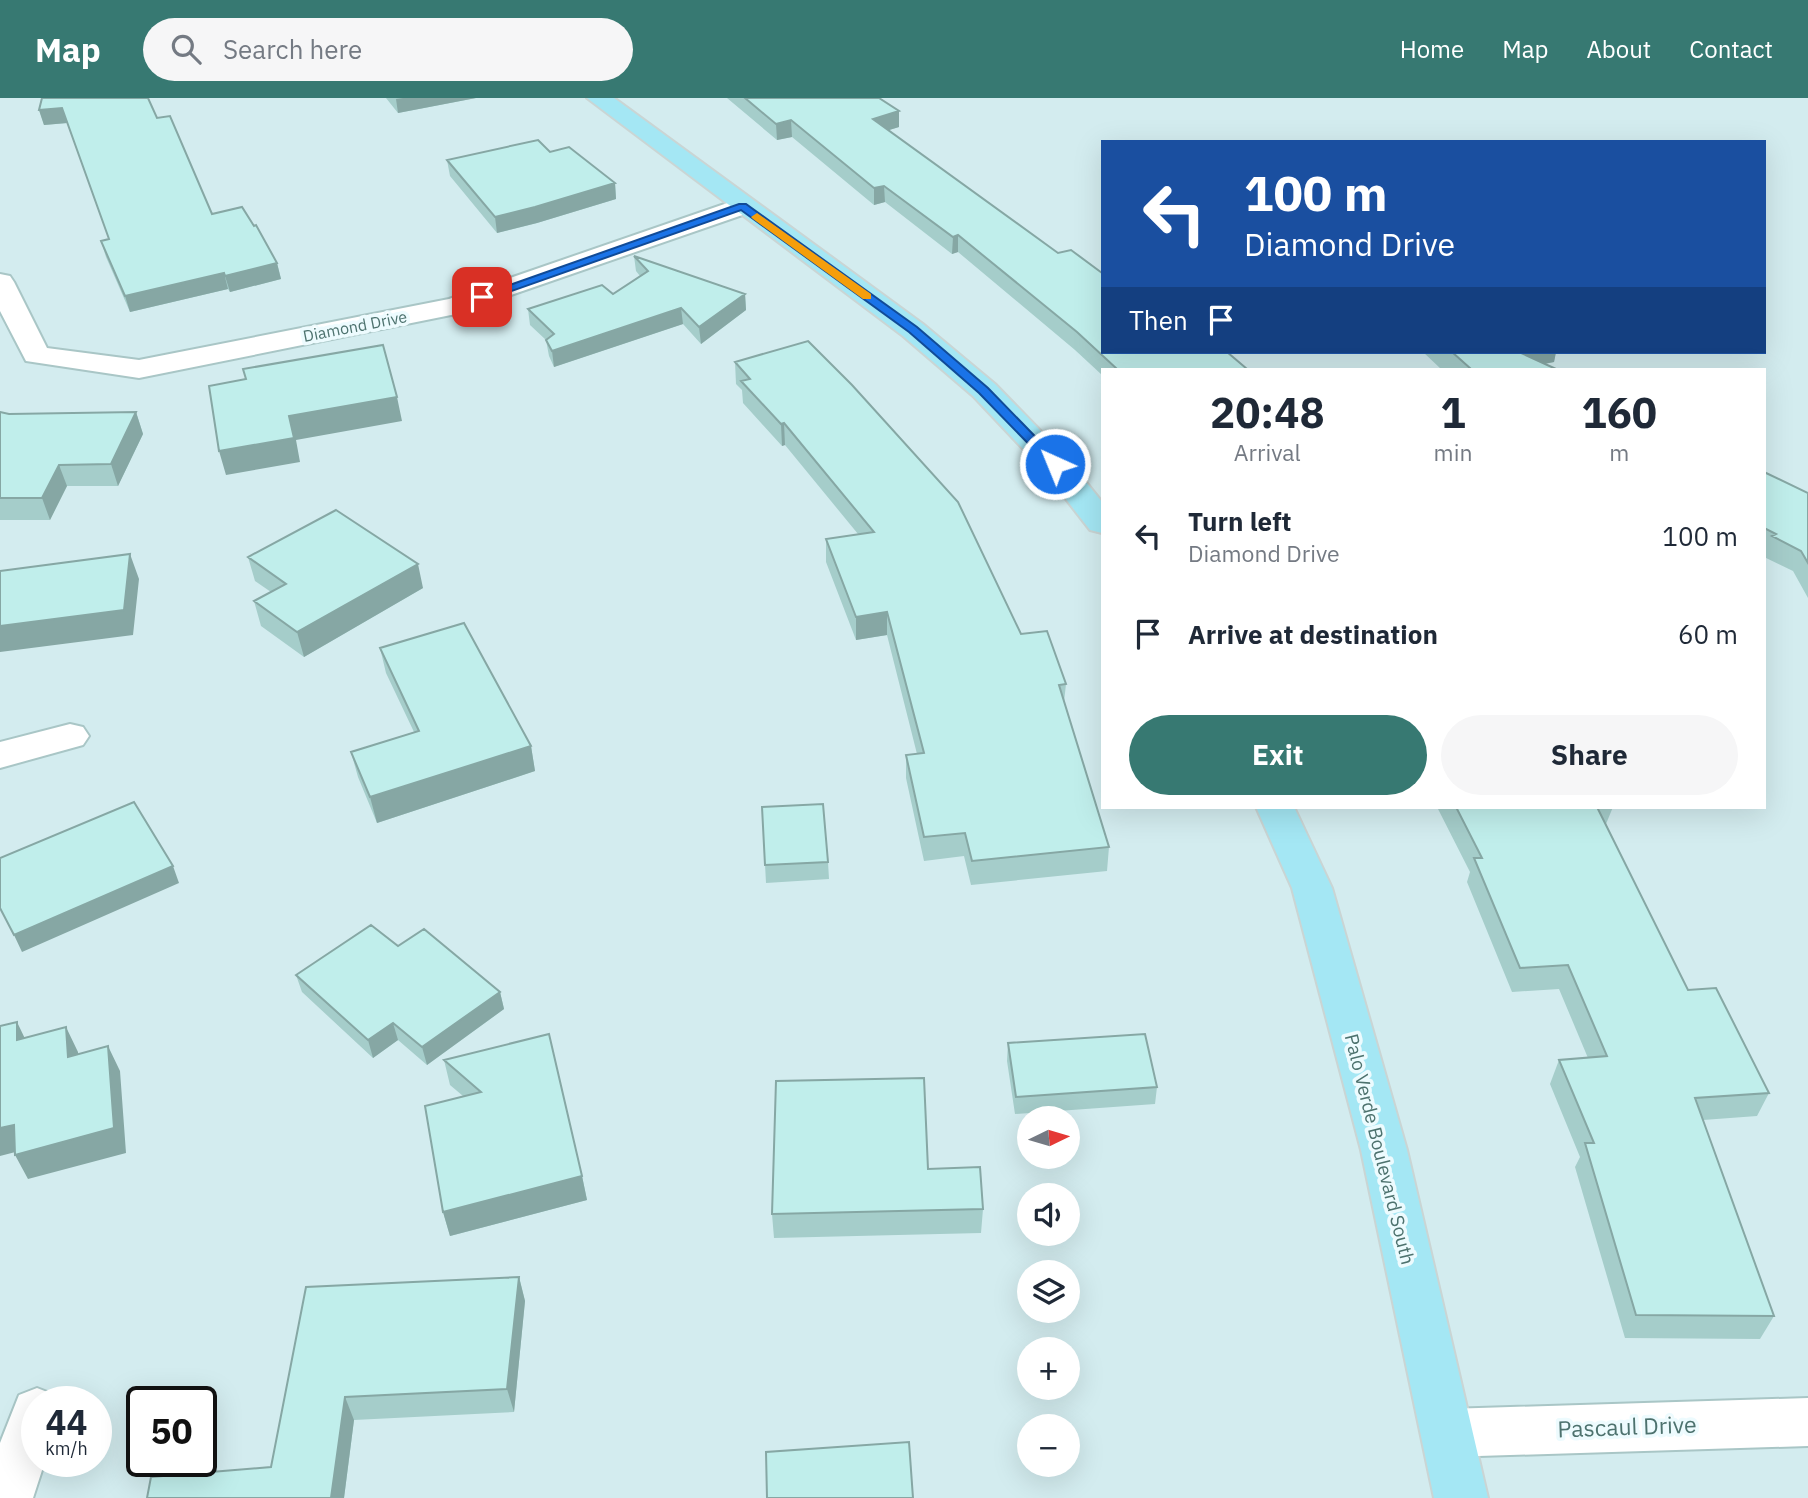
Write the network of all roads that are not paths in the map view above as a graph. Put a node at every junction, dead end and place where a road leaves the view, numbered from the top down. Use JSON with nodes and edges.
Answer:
{"nodes":[{"id":1,"x":599,"y":98,"type":"edge"},
{"id":2,"x":742,"y":206,"type":"junction"},
{"id":3,"x":0,"y":282,"type":"edge"},
{"id":4,"x":1101,"y":522,"type":"edge"},
{"id":5,"x":70,"y":736,"type":"dead end"},
{"id":6,"x":0,"y":755,"type":"edge"},
{"id":7,"x":1277,"y":809,"type":"edge"},
{"id":8,"x":1808,"y":1422,"type":"edge"},
{"id":9,"x":1447,"y":1433,"type":"junction"},
{"id":10,"x":21,"y":1457,"type":"edge"},
{"id":11,"x":6,"y":1498,"type":"edge"},
{"id":12,"x":1461,"y":1498,"type":"edge"}],
"edges":[{"from":1,"to":2,"type":"main road"},
{"from":2,"to":3,"type":"street","name":"Diamond Drive"},
{"from":2,"to":4,"type":"main road"},
{"from":5,"to":6,"type":"street"},
{"from":7,"to":9,"type":"main road","name":"Palo Verde Boulevard South"},
{"from":8,"to":9,"type":"street","name":"Pascaul Drive"},
{"from":9,"to":12,"type":"main road","name":"Palo Verde Boulevard South"},
{"from":10,"to":11,"type":"street"}]}
